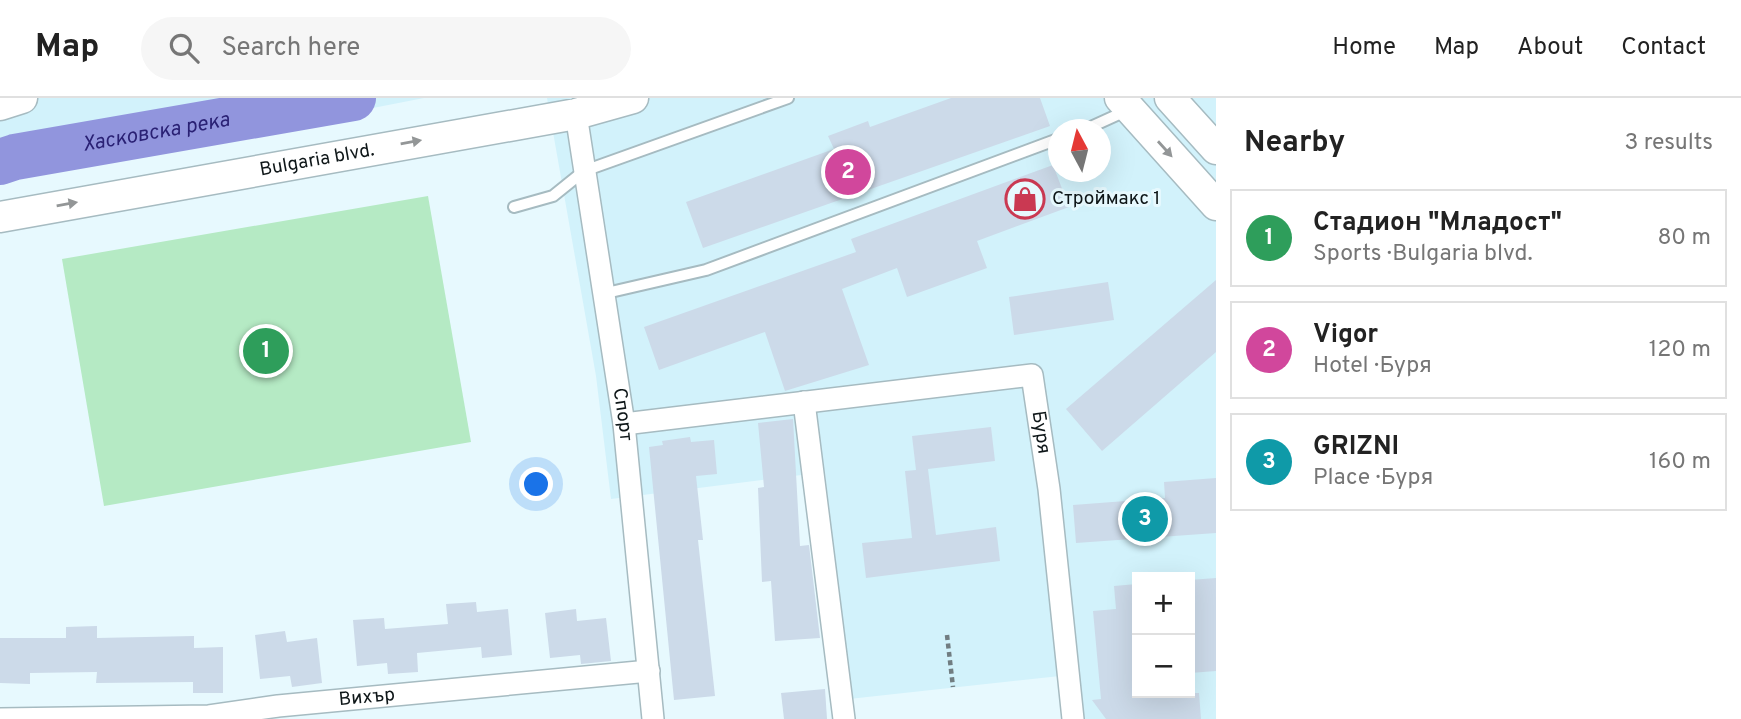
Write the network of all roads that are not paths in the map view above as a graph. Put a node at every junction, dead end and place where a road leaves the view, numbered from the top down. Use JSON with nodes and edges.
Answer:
{"nodes":[{"id":1,"x":22,"y":98,"type":"edge"},
{"id":2,"x":633,"y":98,"type":"edge"},
{"id":3,"x":788,"y":98,"type":"edge"},
{"id":4,"x":1170,"y":98,"type":"edge"},
{"id":5,"x":1125,"y":104,"type":"edge"},
{"id":6,"x":0,"y":105,"type":"edge"},
{"id":7,"x":576,"y":114,"type":"junction"},
{"id":8,"x":1101,"y":119,"type":"edge"},
{"id":9,"x":1048,"y":143,"type":"edge"},
{"id":10,"x":1216,"y":149,"type":"edge"},
{"id":11,"x":584,"y":171,"type":"junction"},
{"id":12,"x":1216,"y":205,"type":"edge"},
{"id":13,"x":514,"y":207,"type":"dead end"},
{"id":14,"x":0,"y":217,"type":"edge"},
{"id":15,"x":602,"y":294,"type":"junction"},
{"id":16,"x":804,"y":402,"type":"junction"},
{"id":17,"x":624,"y":424,"type":"junction"},
{"id":18,"x":649,"y":671,"type":"junction"},
{"id":19,"x":0,"y":719,"type":"edge"},
{"id":20,"x":653,"y":719,"type":"edge"},
{"id":21,"x":844,"y":719,"type":"edge"},
{"id":22,"x":1073,"y":719,"type":"edge"}],
"edges":[{"from":1,"to":6,"type":"street"},
{"from":2,"to":7,"type":"street","name":"Bulgaria blvd."},
{"from":3,"to":11,"type":"lane"},
{"from":4,"to":10,"type":"street"},
{"from":5,"to":8,"type":"lane"},
{"from":5,"to":12,"type":"street","one_way":true},
{"from":7,"to":11,"type":"street","name":"Спорт"},
{"from":14,"to":7,"type":"street","name":"Bulgaria blvd.","one_way":true},
{"from":9,"to":15,"type":"lane"},
{"from":11,"to":13,"type":"lane"},
{"from":11,"to":15,"type":"street","name":"Спорт"},
{"from":15,"to":17,"type":"street","name":"Спорт"},
{"from":16,"to":17,"type":"street","name":"Буря"},
{"from":16,"to":21,"type":"street"},
{"from":16,"to":22,"type":"street","name":"Буря"},
{"from":17,"to":18,"type":"street","name":"Спорт"},
{"from":18,"to":19,"type":"street","name":"Вихър"},
{"from":18,"to":20,"type":"street","name":"Спорт"}]}
